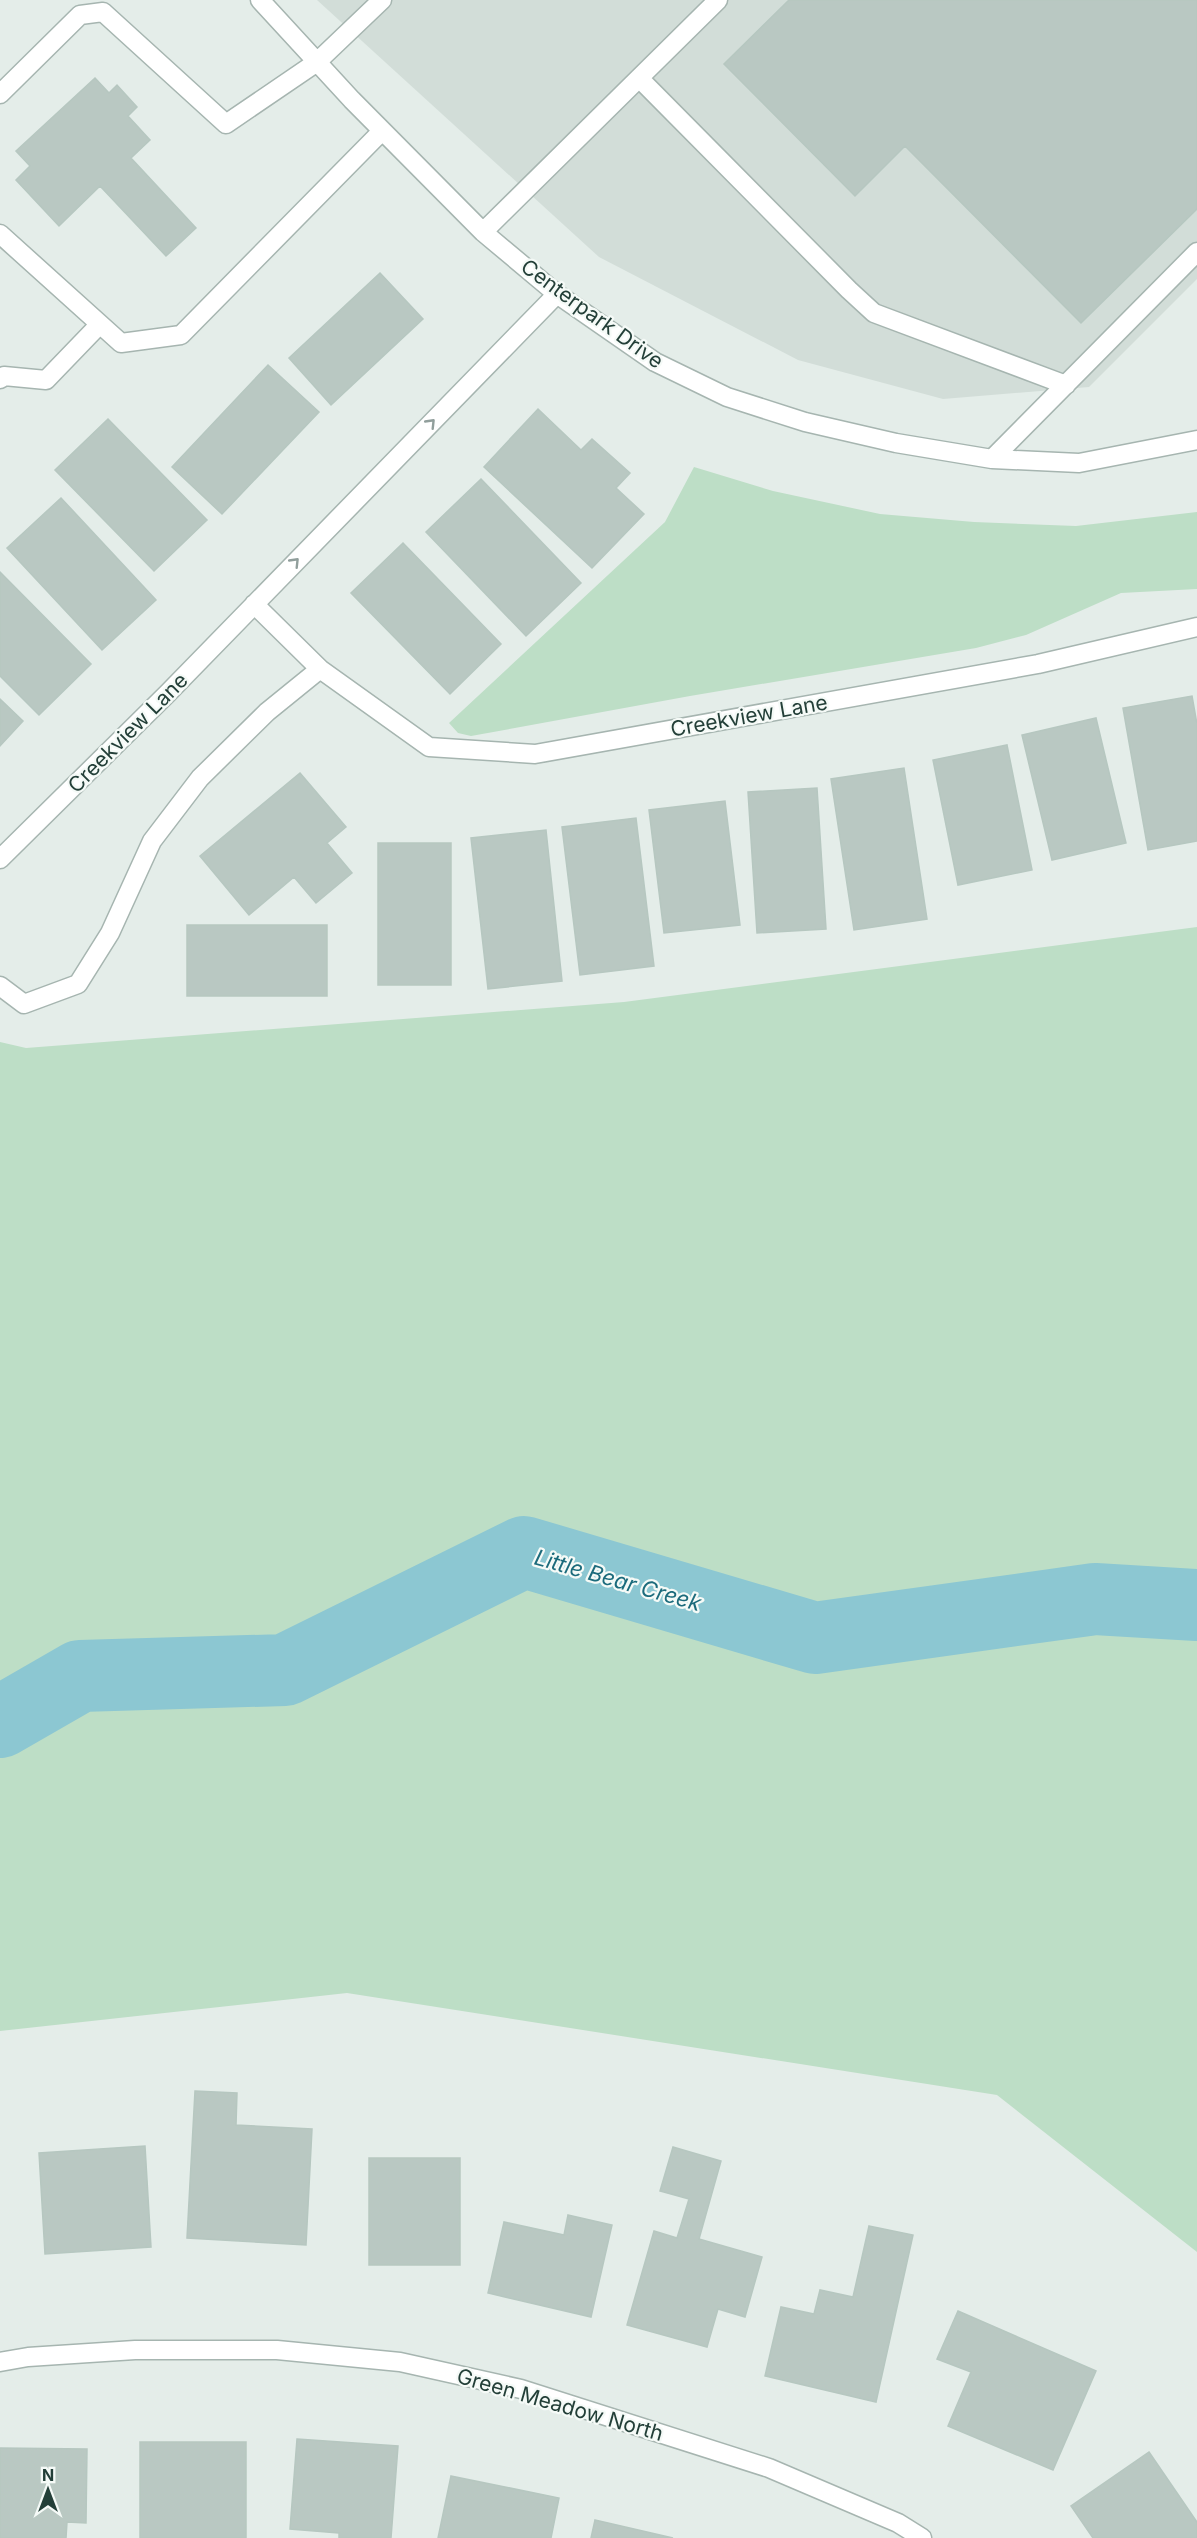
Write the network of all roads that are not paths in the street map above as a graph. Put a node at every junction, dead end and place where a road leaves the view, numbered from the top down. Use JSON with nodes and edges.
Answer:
{"nodes":[{"id":1,"x":260,"y":0,"type":"edge"},
{"id":2,"x":382,"y":0,"type":"edge"},
{"id":3,"x":718,"y":0,"type":"edge"},
{"id":4,"x":317,"y":62,"type":"junction"},
{"id":5,"x":639,"y":78,"type":"junction"},
{"id":6,"x":0,"y":94,"type":"edge"},
{"id":7,"x":382,"y":131,"type":"junction"},
{"id":8,"x":483,"y":232,"type":"junction"},
{"id":9,"x":0,"y":234,"type":"edge"},
{"id":10,"x":1197,"y":252,"type":"edge"},
{"id":11,"x":557,"y":294,"type":"junction"},
{"id":12,"x":100,"y":324,"type":"junction"},
{"id":13,"x":0,"y":379,"type":"edge"},
{"id":14,"x":1066,"y":385,"type":"junction"},
{"id":15,"x":1197,"y":440,"type":"edge"},
{"id":16,"x":992,"y":459,"type":"junction"},
{"id":17,"x":254,"y":604,"type":"junction"},
{"id":18,"x":1197,"y":627,"type":"edge"},
{"id":19,"x":320,"y":669,"type":"junction"},
{"id":20,"x":0,"y":860,"type":"edge"},
{"id":21,"x":0,"y":986,"type":"edge"},
{"id":22,"x":0,"y":2362,"type":"edge"},
{"id":23,"x":922,"y":2538,"type":"edge"}],
"edges":[{"from":1,"to":4,"type":"street","name":"Centerpark Drive"},
{"from":2,"to":4,"type":"street"},
{"from":3,"to":5,"type":"street"},
{"from":4,"to":6,"type":"street"},
{"from":4,"to":7,"type":"street","name":"Centerpark Drive"},
{"from":5,"to":8,"type":"street"},
{"from":5,"to":14,"type":"street"},
{"from":7,"to":8,"type":"street","name":"Centerpark Drive"},
{"from":7,"to":12,"type":"street"},
{"from":8,"to":11,"type":"street","name":"Centerpark Drive"},
{"from":9,"to":12,"type":"street"},
{"from":10,"to":14,"type":"street"},
{"from":11,"to":16,"type":"street","name":"Centerpark Drive"},
{"from":17,"to":11,"type":"street","name":"Creekview Lane","one_way":true},
{"from":12,"to":13,"type":"street"},
{"from":14,"to":16,"type":"street"},
{"from":15,"to":16,"type":"street","name":"Centerpark Drive"},
{"from":17,"to":19,"type":"street","name":"Creekview Lane"},
{"from":17,"to":20,"type":"street","name":"Creekview Lane"},
{"from":18,"to":19,"type":"street","name":"Creekview Lane"},
{"from":19,"to":21,"type":"street"},
{"from":22,"to":23,"type":"street","name":"Green Meadow North"}]}
